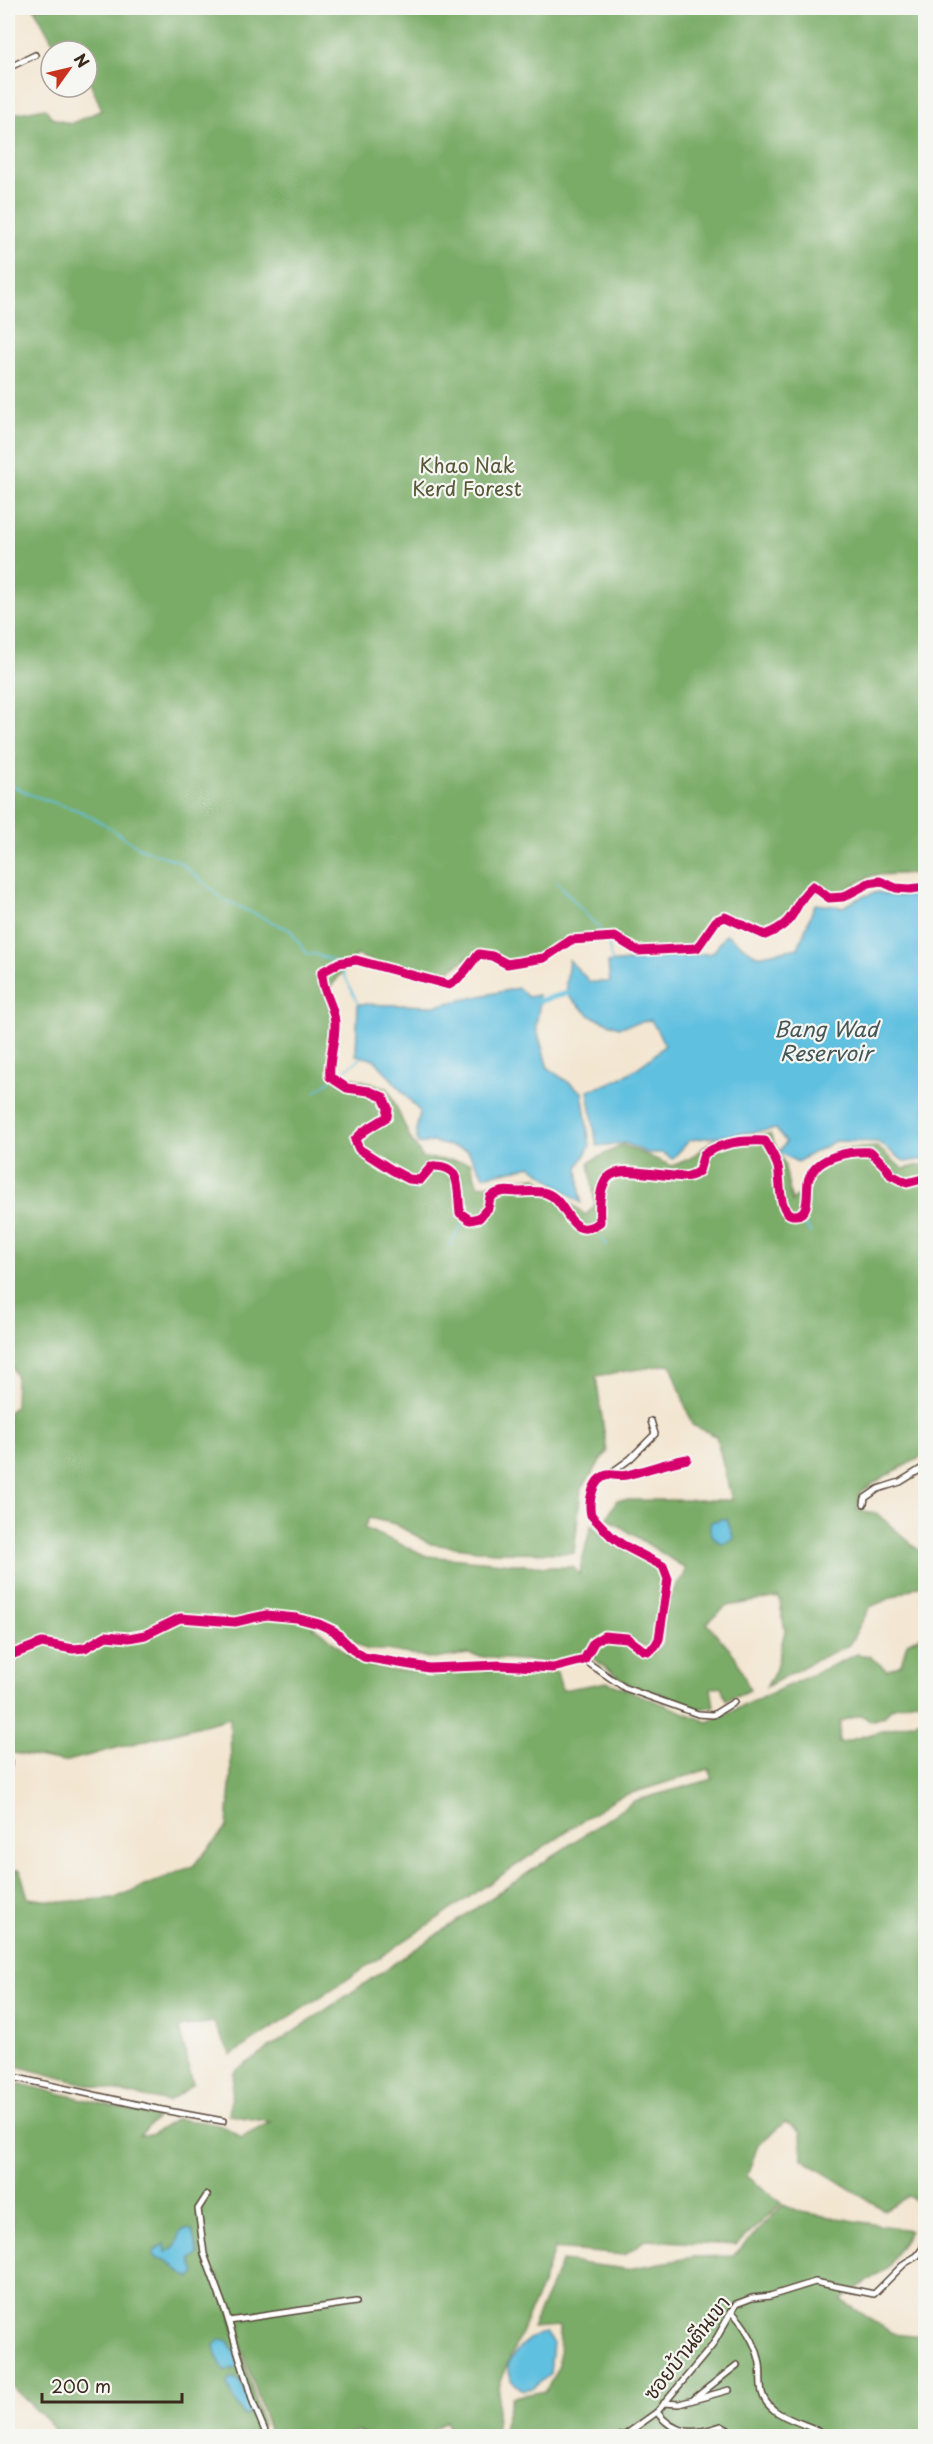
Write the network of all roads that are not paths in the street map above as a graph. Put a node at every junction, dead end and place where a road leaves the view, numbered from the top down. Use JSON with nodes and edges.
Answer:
{"nodes":[{"id":1,"x":35,"y":55,"type":"dead end"},
{"id":2,"x":8,"y":68,"type":"edge"},
{"id":3,"x":926,"y":887,"type":"edge"},
{"id":4,"x":926,"y":1178,"type":"edge"},
{"id":5,"x":651,"y":1420,"type":"dead end"},
{"id":6,"x":687,"y":1459,"type":"dead end"},
{"id":7,"x":926,"y":1466,"type":"edge"},
{"id":8,"x":608,"y":1475,"type":"junction"},
{"id":9,"x":864,"y":1504,"type":"dead end"},
{"id":10,"x":8,"y":1656,"type":"edge"},
{"id":11,"x":584,"y":1659,"type":"junction"},
{"id":12,"x":734,"y":1702,"type":"dead end"},
{"id":13,"x":8,"y":2076,"type":"edge"},
{"id":14,"x":223,"y":2121,"type":"dead end"},
{"id":15,"x":207,"y":2195,"type":"dead end"},
{"id":16,"x":926,"y":2230,"type":"edge"},
{"id":17,"x":356,"y":2302,"type":"dead end"},
{"id":18,"x":731,"y":2311,"type":"junction"},
{"id":19,"x":229,"y":2321,"type":"junction"},
{"id":20,"x":737,"y":2366,"type":"dead end"},
{"id":21,"x":729,"y":2390,"type":"dead end"},
{"id":22,"x":694,"y":2399,"type":"junction"},
{"id":23,"x":664,"y":2403,"type":"junction"},
{"id":24,"x":657,"y":2412,"type":"junction"},
{"id":25,"x":267,"y":2436,"type":"edge"},
{"id":26,"x":566,"y":2436,"type":"edge"},
{"id":27,"x":594,"y":2436,"type":"edge"},
{"id":28,"x":620,"y":2436,"type":"edge"},
{"id":29,"x":739,"y":2436,"type":"edge"},
{"id":30,"x":828,"y":2436,"type":"edge"}],
"edges":[{"from":1,"to":2,"type":"street"},
{"from":3,"to":4,"type":"street"},
{"from":5,"to":8,"type":"street"},
{"from":6,"to":8,"type":"street"},
{"from":7,"to":9,"type":"street"},
{"from":8,"to":11,"type":"street"},
{"from":10,"to":11,"type":"street"},
{"from":11,"to":12,"type":"street"},
{"from":13,"to":14,"type":"street"},
{"from":15,"to":19,"type":"street"},
{"from":16,"to":18,"type":"street","name":"ซอยบ้านตีนเขา"},
{"from":17,"to":19,"type":"street"},
{"from":18,"to":23,"type":"street","name":"ซอยบ้านตีนเขา"},
{"from":18,"to":30,"type":"street"},
{"from":19,"to":25,"type":"street"},
{"from":20,"to":22,"type":"street"},
{"from":21,"to":22,"type":"street"},
{"from":22,"to":23,"type":"street"},
{"from":23,"to":24,"type":"street","name":"ซอยบ้านตีนเขา"},
{"from":24,"to":28,"type":"street","name":"ซอยบ้านตีนเขา"},
{"from":24,"to":29,"type":"street"},
{"from":26,"to":27,"type":"street"}]}
